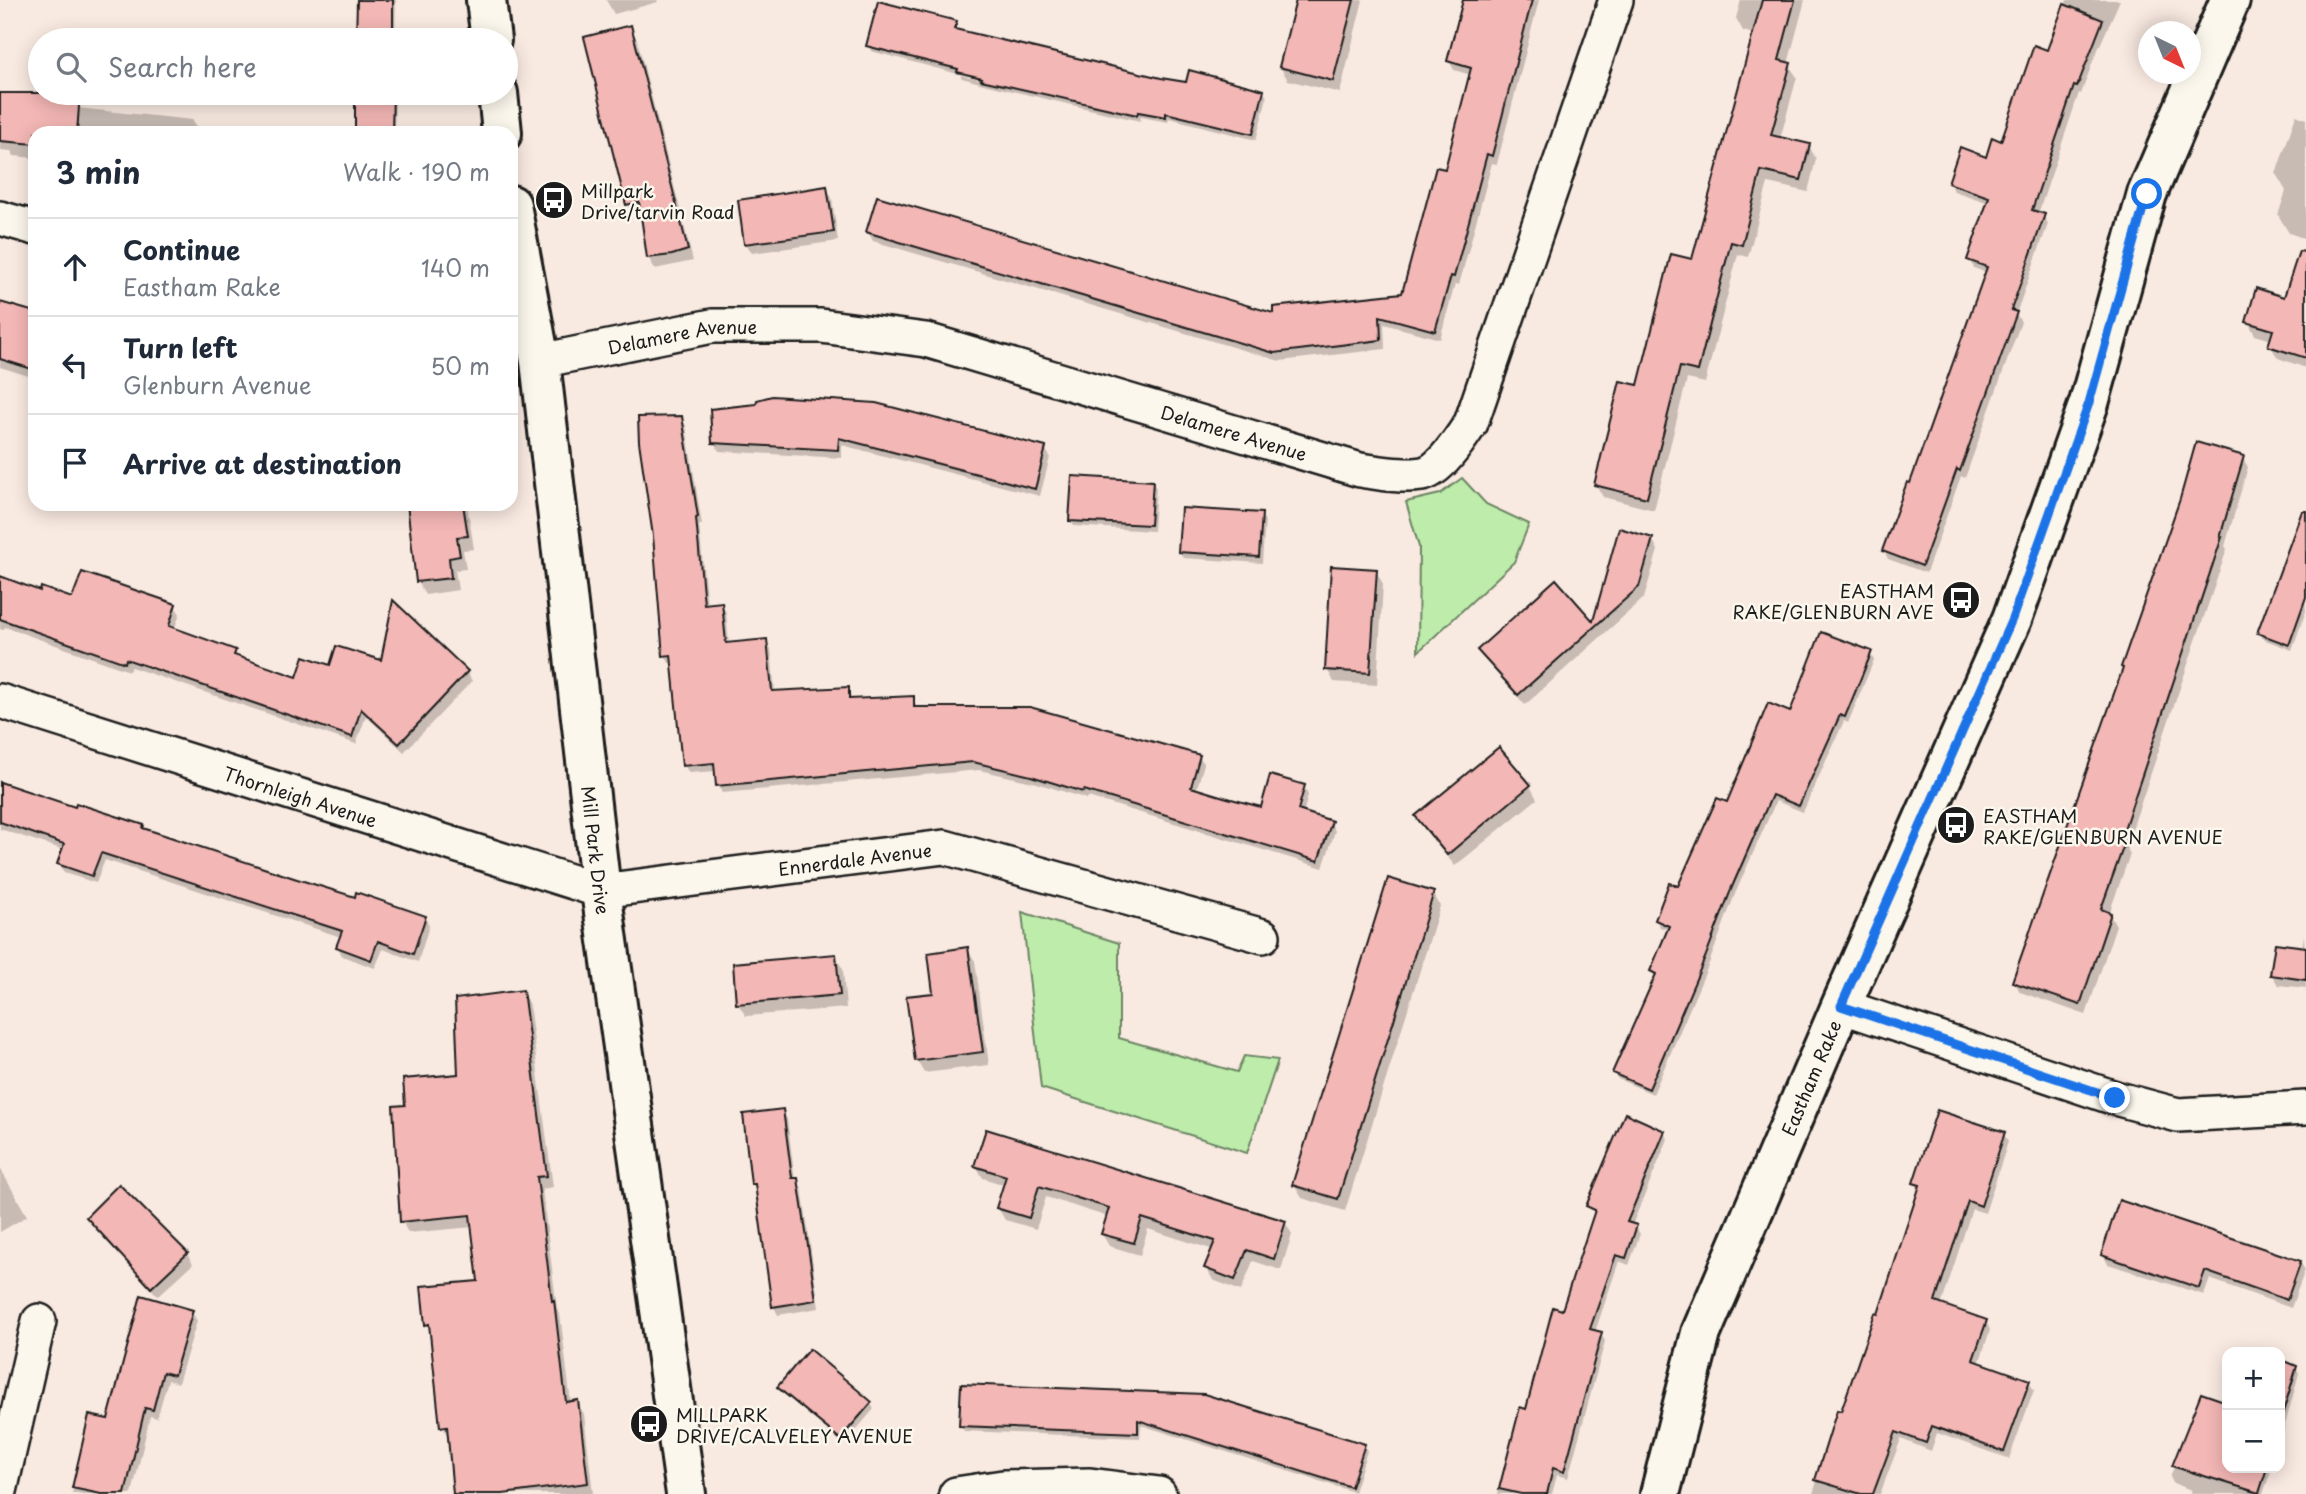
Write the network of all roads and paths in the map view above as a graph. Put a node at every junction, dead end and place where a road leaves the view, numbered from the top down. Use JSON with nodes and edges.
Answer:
{"nodes":[{"id":1,"x":486,"y":0,"type":"edge"},
{"id":2,"x":1616,"y":0,"type":"edge"},
{"id":3,"x":2230,"y":0,"type":"edge"},
{"id":4,"x":490,"y":28,"type":"edge"},
{"id":5,"x":499,"y":105,"type":"edge"},
{"id":6,"x":501,"y":126,"type":"edge"},
{"id":7,"x":0,"y":218,"type":"edge"},
{"id":8,"x":28,"y":226,"type":"edge"},
{"id":9,"x":518,"y":249,"type":"edge"},
{"id":10,"x":540,"y":361,"type":"junction"},
{"id":11,"x":0,"y":701,"type":"edge"},
{"id":12,"x":601,"y":891,"type":"junction"},
{"id":13,"x":1264,"y":936,"type":"dead end"},
{"id":14,"x":1841,"y":1006,"type":"junction"},
{"id":15,"x":2305,"y":1113,"type":"edge"},
{"id":16,"x":39,"y":1321,"type":"dead end"},
{"id":17,"x":0,"y":1491,"type":"edge"},
{"id":18,"x":686,"y":1494,"type":"edge"},
{"id":19,"x":956,"y":1494,"type":"edge"},
{"id":20,"x":1159,"y":1494,"type":"edge"},
{"id":21,"x":1660,"y":1494,"type":"edge"}],
"edges":[{"from":1,"to":4,"type":"street"},
{"from":2,"to":10,"type":"street","name":"Delamere Avenue"},
{"from":3,"to":14,"type":"street","name":"Eastham Rake"},
{"from":5,"to":6,"type":"street"},
{"from":7,"to":8,"type":"street"},
{"from":9,"to":10,"type":"street","name":"Mill Park Drive"},
{"from":10,"to":12,"type":"street","name":"Mill Park Drive"},
{"from":11,"to":12,"type":"street","name":"Thornleigh Avenue"},
{"from":12,"to":13,"type":"street","name":"Ennerdale Avenue"},
{"from":12,"to":18,"type":"street","name":"Mill Park Drive"},
{"from":14,"to":15,"type":"street"},
{"from":14,"to":21,"type":"street","name":"Eastham Rake"},
{"from":16,"to":17,"type":"street"},
{"from":19,"to":20,"type":"street"}]}
